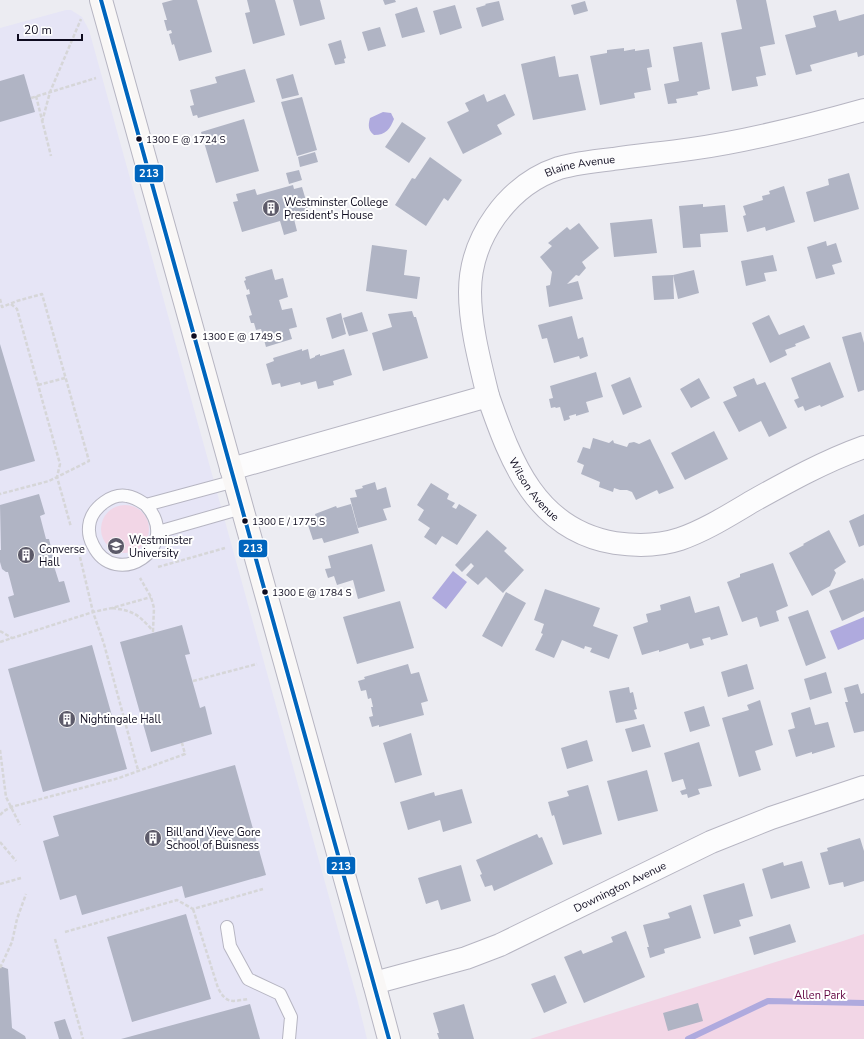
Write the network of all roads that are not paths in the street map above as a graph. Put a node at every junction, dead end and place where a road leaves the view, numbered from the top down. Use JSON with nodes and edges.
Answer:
{"nodes":[{"id":1,"x":101,"y":0,"type":"edge"},
{"id":2,"x":864,"y":110,"type":"edge"},
{"id":3,"x":488,"y":396,"type":"junction"},
{"id":4,"x":864,"y":447,"type":"edge"},
{"id":5,"x":233,"y":475,"type":"junction"},
{"id":6,"x":146,"y":505,"type":"junction"},
{"id":7,"x":242,"y":508,"type":"junction"},
{"id":8,"x":158,"y":532,"type":"junction"},
{"id":9,"x":864,"y":787,"type":"edge"},
{"id":10,"x":227,"y":927,"type":"dead end"},
{"id":11,"x":374,"y":983,"type":"junction"},
{"id":12,"x":289,"y":1039,"type":"edge"},
{"id":13,"x":389,"y":1039,"type":"edge"}],
"edges":[{"from":1,"to":5,"type":"main road"},
{"from":2,"to":3,"type":"street","name":"Blaine Avenue"},
{"from":3,"to":4,"type":"street","name":"Wilson Avenue"},
{"from":3,"to":5,"type":"street"},
{"from":5,"to":6,"type":"lane"},
{"from":5,"to":7,"type":"main road"},
{"from":6,"to":8,"type":"lane"},
{"from":6,"to":8,"type":"lane"},
{"from":7,"to":8,"type":"lane"},
{"from":7,"to":11,"type":"main road"},
{"from":9,"to":11,"type":"street","name":"Downington Avenue"},
{"from":10,"to":12,"type":"lane"},
{"from":11,"to":13,"type":"main road"}]}
